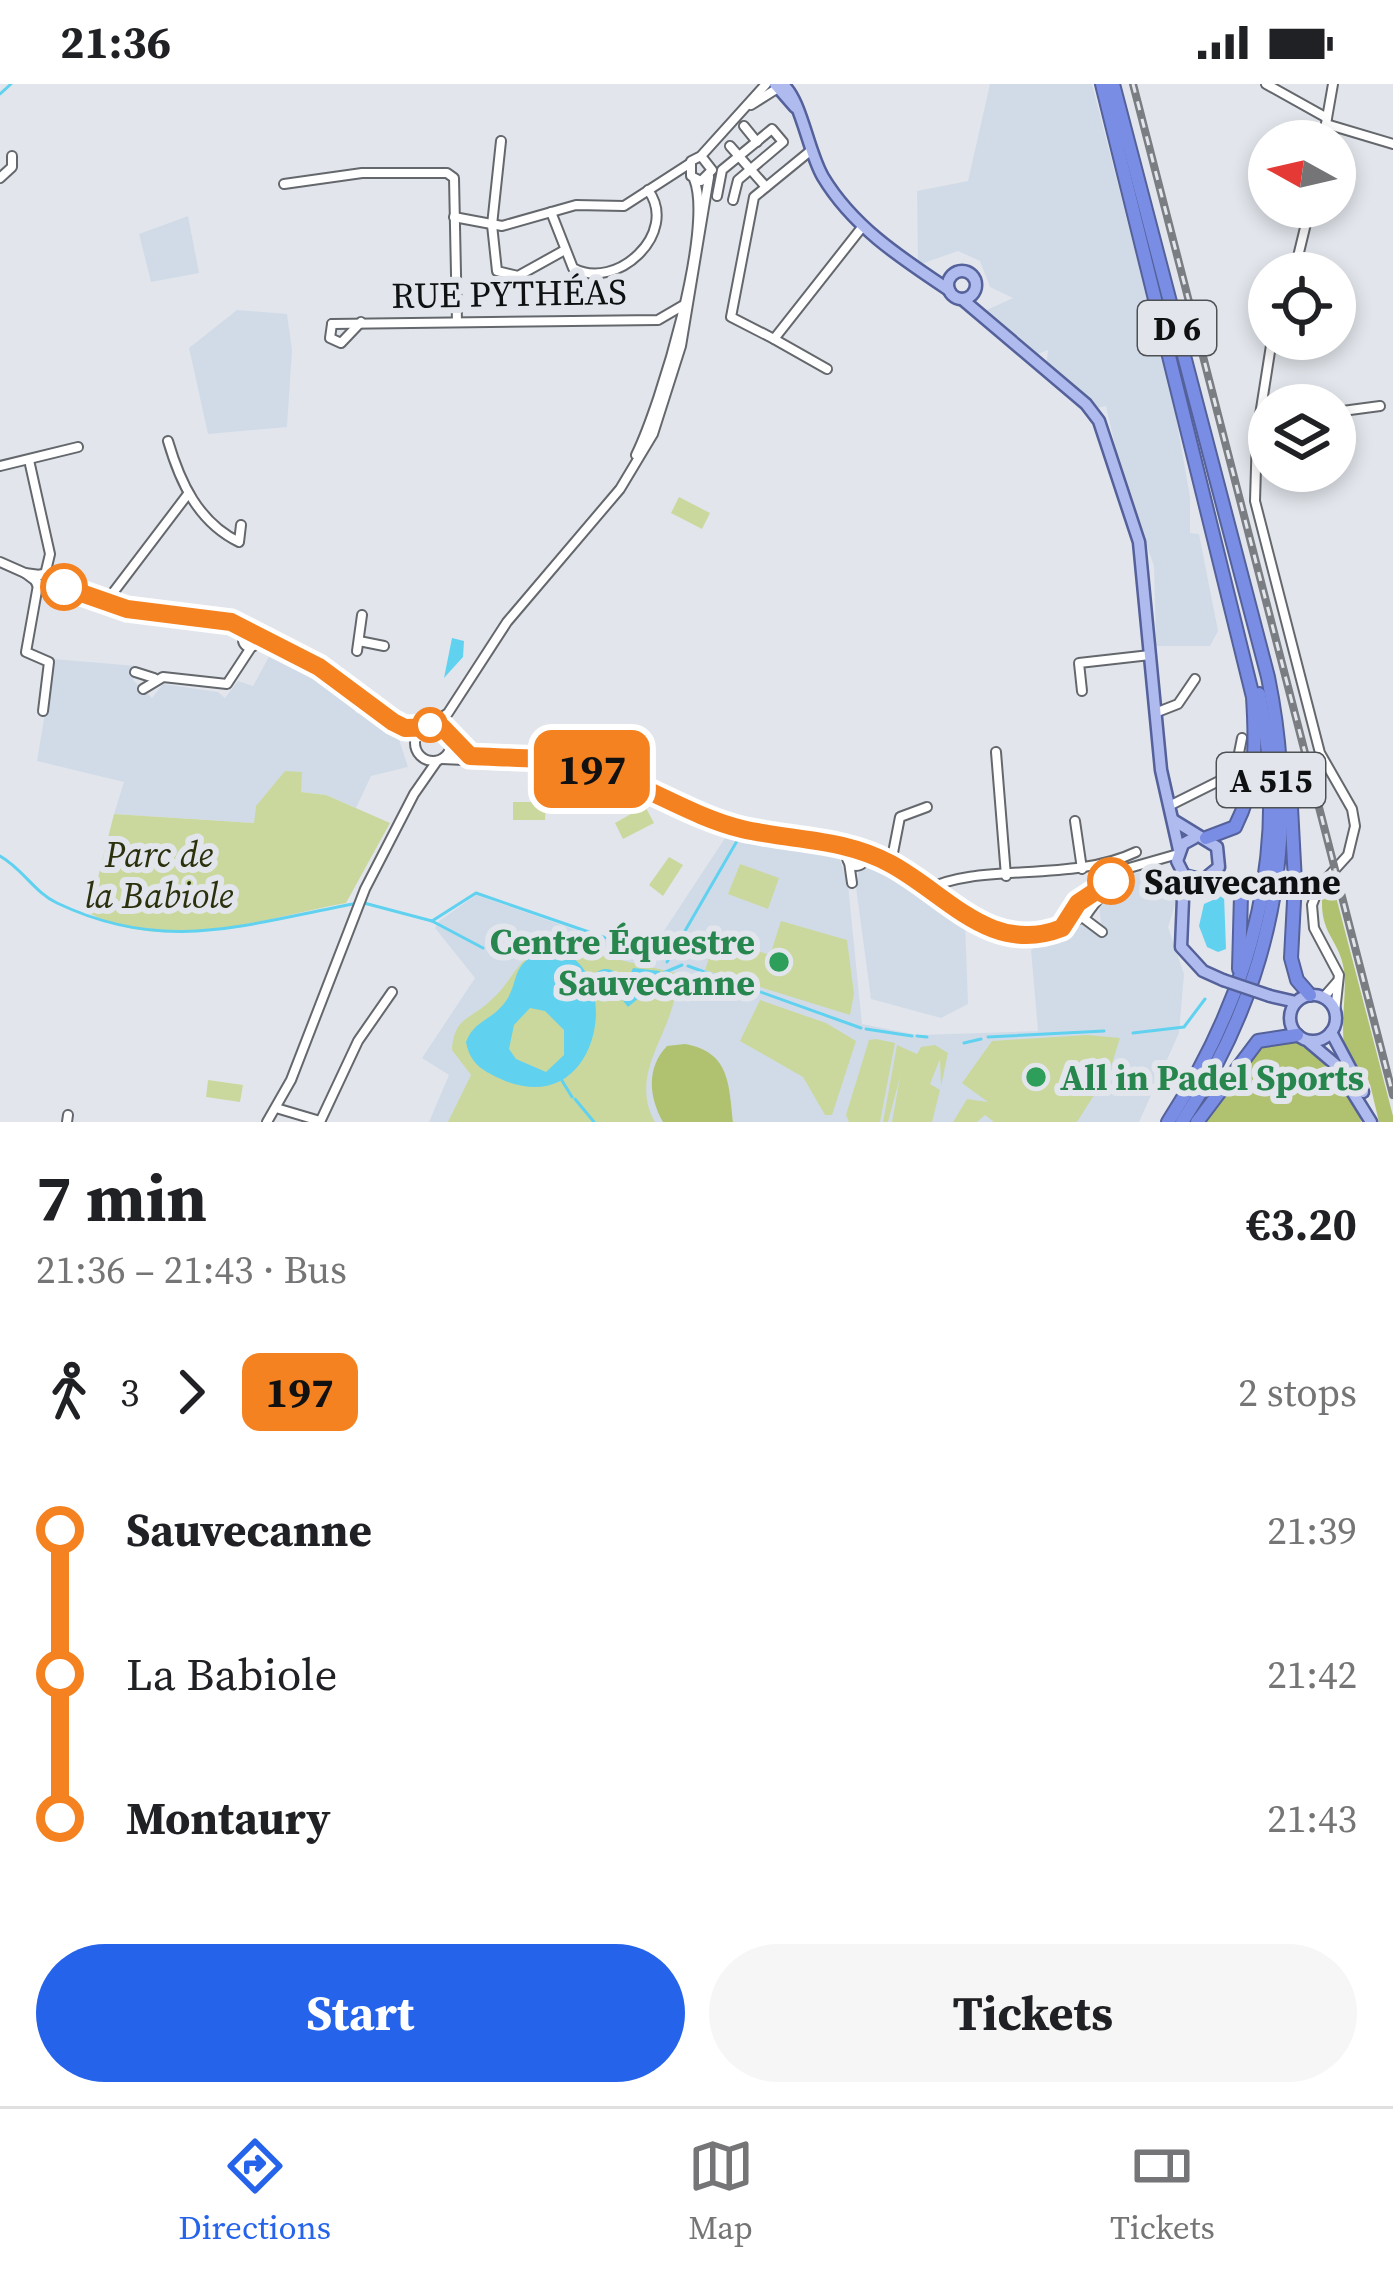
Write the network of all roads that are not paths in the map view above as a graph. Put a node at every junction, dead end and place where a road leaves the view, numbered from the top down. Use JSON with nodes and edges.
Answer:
{"nodes":[{"id":1,"x":1102,"y":84,"type":"edge"},
{"id":2,"x":1113,"y":84,"type":"edge"},
{"id":3,"x":1266,"y":84,"type":"edge"},
{"id":4,"x":1333,"y":84,"type":"edge"},
{"id":5,"x":774,"y":85,"type":"edge"},
{"id":6,"x":1324,"y":120,"type":"edge"},
{"id":7,"x":1326,"y":120,"type":"edge"},
{"id":8,"x":744,"y":126,"type":"dead end"},
{"id":9,"x":1356,"y":131,"type":"edge"},
{"id":10,"x":719,"y":133,"type":"junction"},
{"id":11,"x":500,"y":141,"type":"dead end"},
{"id":12,"x":757,"y":142,"type":"junction"},
{"id":13,"x":1393,"y":144,"type":"edge"},
{"id":14,"x":730,"y":146,"type":"dead end"},
{"id":15,"x":809,"y":152,"type":"junction"},
{"id":16,"x":12,"y":156,"type":"dead end"},
{"id":17,"x":701,"y":156,"type":"junction"},
{"id":18,"x":740,"y":157,"type":"junction"},
{"id":19,"x":711,"y":162,"type":"junction"},
{"id":20,"x":689,"y":164,"type":"junction"},
{"id":21,"x":751,"y":170,"type":"junction"},
{"id":22,"x":666,"y":175,"type":"junction"},
{"id":23,"x":692,"y":177,"type":"junction"},
{"id":24,"x":709,"y":177,"type":"junction"},
{"id":25,"x":0,"y":178,"type":"edge"},
{"id":26,"x":284,"y":184,"type":"dead end"},
{"id":27,"x":766,"y":187,"type":"junction"},
{"id":28,"x":648,"y":190,"type":"junction"},
{"id":29,"x":717,"y":196,"type":"dead end"},
{"id":30,"x":733,"y":200,"type":"dead end"},
{"id":31,"x":551,"y":212,"type":"junction"},
{"id":32,"x":454,"y":217,"type":"junction"},
{"id":33,"x":492,"y":224,"type":"junction"},
{"id":34,"x":863,"y":226,"type":"junction"},
{"id":35,"x":562,"y":250,"type":"junction"},
{"id":36,"x":945,"y":284,"type":"junction"},
{"id":37,"x":968,"y":301,"type":"junction"},
{"id":38,"x":674,"y":319,"type":"junction"},
{"id":39,"x":658,"y":320,"type":"junction"},
{"id":40,"x":361,"y":322,"type":"junction"},
{"id":41,"x":457,"y":322,"type":"junction"},
{"id":42,"x":774,"y":339,"type":"junction"},
{"id":43,"x":678,"y":343,"type":"junction"},
{"id":44,"x":827,"y":369,"type":"dead end"},
{"id":45,"x":1380,"y":406,"type":"dead end"},
{"id":46,"x":1356,"y":409,"type":"edge"},
{"id":47,"x":1190,"y":425,"type":"junction"},
{"id":48,"x":168,"y":441,"type":"dead end"},
{"id":49,"x":78,"y":447,"type":"dead end"},
{"id":50,"x":29,"y":460,"type":"junction"},
{"id":51,"x":0,"y":466,"type":"edge"},
{"id":52,"x":1256,"y":492,"type":"edge"},
{"id":53,"x":188,"y":494,"type":"junction"},
{"id":54,"x":242,"y":525,"type":"dead end"},
{"id":55,"x":0,"y":562,"type":"edge"},
{"id":56,"x":1240,"y":571,"type":"junction"},
{"id":57,"x":42,"y":581,"type":"junction"},
{"id":58,"x":106,"y":602,"type":"junction"},
{"id":59,"x":362,"y":615,"type":"dead end"},
{"id":60,"x":249,"y":642,"type":"junction"},
{"id":61,"x":384,"y":646,"type":"dead end"},
{"id":62,"x":1150,"y":656,"type":"junction"},
{"id":63,"x":135,"y":672,"type":"dead end"},
{"id":64,"x":154,"y":678,"type":"junction"},
{"id":65,"x":1195,"y":679,"type":"dead end"},
{"id":66,"x":143,"y":689,"type":"dead end"},
{"id":67,"x":1082,"y":691,"type":"dead end"},
{"id":68,"x":455,"y":704,"type":"junction"},
{"id":69,"x":44,"y":711,"type":"dead end"},
{"id":70,"x":1155,"y":713,"type":"junction"},
{"id":71,"x":431,"y":724,"type":"junction"},
{"id":72,"x":418,"y":734,"type":"junction"},
{"id":73,"x":1242,"y":738,"type":"dead end"},
{"id":74,"x":451,"y":739,"type":"junction"},
{"id":75,"x":996,"y":752,"type":"dead end"},
{"id":76,"x":470,"y":756,"type":"junction"},
{"id":77,"x":420,"y":757,"type":"junction"},
{"id":78,"x":440,"y":760,"type":"junction"},
{"id":79,"x":414,"y":794,"type":"junction"},
{"id":80,"x":1168,"y":806,"type":"junction"},
{"id":81,"x":927,"y":807,"type":"dead end"},
{"id":82,"x":1173,"y":820,"type":"junction"},
{"id":83,"x":1075,"y":821,"type":"dead end"},
{"id":84,"x":1200,"y":838,"type":"junction"},
{"id":85,"x":833,"y":841,"type":"junction"},
{"id":86,"x":1136,"y":852,"type":"dead end"},
{"id":87,"x":1178,"y":852,"type":"junction"},
{"id":88,"x":861,"y":857,"type":"junction"},
{"id":89,"x":848,"y":860,"type":"junction"},
{"id":90,"x":888,"y":862,"type":"junction"},
{"id":91,"x":1153,"y":863,"type":"junction"},
{"id":92,"x":1082,"y":869,"type":"junction"},
{"id":93,"x":1192,"y":875,"type":"junction"},
{"id":94,"x":1006,"y":876,"type":"junction"},
{"id":95,"x":926,"y":890,"type":"junction"},
{"id":96,"x":1340,"y":975,"type":"junction"},
{"id":97,"x":392,"y":992,"type":"dead end"},
{"id":98,"x":1317,"y":997,"type":"junction"},
{"id":99,"x":1293,"y":1008,"type":"junction"},
{"id":100,"x":1335,"y":1012,"type":"junction"},
{"id":101,"x":1331,"y":1032,"type":"junction"},
{"id":102,"x":1302,"y":1038,"type":"junction"},
{"id":103,"x":276,"y":1108,"type":"junction"},
{"id":104,"x":267,"y":1122,"type":"edge"},
{"id":105,"x":320,"y":1122,"type":"edge"},
{"id":106,"x":1168,"y":1122,"type":"edge"},
{"id":107,"x":1182,"y":1122,"type":"edge"},
{"id":108,"x":1196,"y":1122,"type":"edge"},
{"id":109,"x":1372,"y":1122,"type":"edge"}],
"edges":[{"from":1,"to":47,"type":"highway","number":"D 6"},
{"from":2,"to":56,"type":"highway","number":"D 6"},
{"from":3,"to":6,"type":"street"},
{"from":4,"to":7,"type":"street"},
{"from":5,"to":10,"type":"street"},
{"from":5,"to":15,"type":"main road"},
{"from":8,"to":12,"type":"street"},
{"from":9,"to":13,"type":"street"},
{"from":10,"to":17,"type":"street"},
{"from":10,"to":19,"type":"street"},
{"from":11,"to":33,"type":"street"},
{"from":12,"to":18,"type":"street"},
{"from":12,"to":21,"type":"street"},
{"from":14,"to":18,"type":"street"},
{"from":15,"to":27,"type":"street"},
{"from":15,"to":34,"type":"main road"},
{"from":16,"to":25,"type":"street"},
{"from":17,"to":19,"type":"street"},
{"from":17,"to":20,"type":"street"},
{"from":18,"to":21,"type":"street"},
{"from":18,"to":29,"type":"street"},
{"from":19,"to":24,"type":"street"},
{"from":20,"to":22,"type":"street"},
{"from":20,"to":23,"type":"street"},
{"from":21,"to":27,"type":"street"},
{"from":21,"to":30,"type":"street"},
{"from":22,"to":23,"type":"street"},
{"from":22,"to":28,"type":"street"},
{"from":23,"to":24,"type":"street"},
{"from":23,"to":38,"type":"street"},
{"from":24,"to":43,"type":"street"},
{"from":26,"to":32,"type":"street"},
{"from":27,"to":42,"type":"street"},
{"from":28,"to":31,"type":"street"},
{"from":28,"to":35,"type":"street"},
{"from":31,"to":33,"type":"street"},
{"from":31,"to":35,"type":"street"},
{"from":32,"to":33,"type":"street"},
{"from":32,"to":41,"type":"street"},
{"from":33,"to":35,"type":"street"},
{"from":34,"to":36,"type":"main road"},
{"from":34,"to":42,"type":"street"},
{"from":36,"to":37,"type":"main road"},
{"from":36,"to":37,"type":"main road"},
{"from":37,"to":62,"type":"main road"},
{"from":38,"to":39,"type":"street","name":"RUE PYTHÉAS"},
{"from":38,"to":43,"type":"street"},
{"from":39,"to":41,"type":"street","name":"RUE PYTHÉAS"},
{"from":39,"to":43,"type":"street"},
{"from":40,"to":40,"type":"street","name":"RUE PYTHÉAS"},
{"from":40,"to":41,"type":"street","name":"RUE PYTHÉAS"},
{"from":42,"to":44,"type":"street"},
{"from":43,"to":68,"type":"street"},
{"from":45,"to":46,"type":"street"},
{"from":47,"to":84,"type":"highway"},
{"from":47,"to":106,"type":"highway","number":"A 515"},
{"from":48,"to":53,"type":"street"},
{"from":49,"to":50,"type":"street"},
{"from":50,"to":51,"type":"street"},
{"from":50,"to":57,"type":"street"},
{"from":52,"to":96,"type":"street"},
{"from":53,"to":54,"type":"street"},
{"from":53,"to":58,"type":"street"},
{"from":55,"to":57,"type":"street"},
{"from":56,"to":98,"type":"highway"},
{"from":56,"to":107,"type":"highway","number":"A 515"},
{"from":57,"to":58,"type":"street"},
{"from":57,"to":69,"type":"street"},
{"from":58,"to":60,"type":"street"},
{"from":59,"to":61,"type":"street"},
{"from":60,"to":64,"type":"street"},
{"from":60,"to":72,"type":"street"},
{"from":62,"to":67,"type":"street"},
{"from":62,"to":70,"type":"main road"},
{"from":63,"to":64,"type":"street"},
{"from":64,"to":66,"type":"street"},
{"from":65,"to":70,"type":"street"},
{"from":68,"to":71,"type":"street"},
{"from":68,"to":74,"type":"street"},
{"from":70,"to":80,"type":"main road"},
{"from":71,"to":72,"type":"street"},
{"from":71,"to":74,"type":"street"},
{"from":72,"to":77,"type":"street"},
{"from":73,"to":80,"type":"street"},
{"from":74,"to":76,"type":"street"},
{"from":74,"to":78,"type":"street"},
{"from":75,"to":94,"type":"street"},
{"from":76,"to":78,"type":"street"},
{"from":76,"to":85,"type":"street"},
{"from":77,"to":78,"type":"street"},
{"from":77,"to":79,"type":"street"},
{"from":78,"to":79,"type":"street"},
{"from":79,"to":103,"type":"street"},
{"from":80,"to":82,"type":"main road"},
{"from":81,"to":90,"type":"street"},
{"from":82,"to":84,"type":"main road"},
{"from":82,"to":87,"type":"main road"},
{"from":83,"to":92,"type":"street"},
{"from":84,"to":87,"type":"main road"},
{"from":84,"to":93,"type":"main road"},
{"from":85,"to":88,"type":"street"},
{"from":85,"to":89,"type":"street"},
{"from":86,"to":92,"type":"street"},
{"from":87,"to":91,"type":"street"},
{"from":87,"to":93,"type":"main road"},
{"from":88,"to":89,"type":"street"},
{"from":88,"to":89,"type":"street"},
{"from":88,"to":89,"type":"street"},
{"from":88,"to":90,"type":"street"},
{"from":90,"to":95,"type":"street"},
{"from":91,"to":93,"type":"street"},
{"from":91,"to":95,"type":"street"},
{"from":92,"to":94,"type":"street"},
{"from":93,"to":99,"type":"main road","bridge":true},
{"from":93,"to":106,"type":"highway"},
{"from":94,"to":95,"type":"street"},
{"from":96,"to":98,"type":"street"},
{"from":96,"to":100,"type":"street"},
{"from":97,"to":105,"type":"street"},
{"from":98,"to":99,"type":"main road"},
{"from":98,"to":100,"type":"main road"},
{"from":99,"to":102,"type":"main road"},
{"from":100,"to":101,"type":"main road"},
{"from":101,"to":102,"type":"main road"},
{"from":101,"to":109,"type":"main road"},
{"from":102,"to":108,"type":"highway"},
{"from":102,"to":109,"type":"main road"},
{"from":103,"to":104,"type":"street"},
{"from":103,"to":105,"type":"street"}]}
